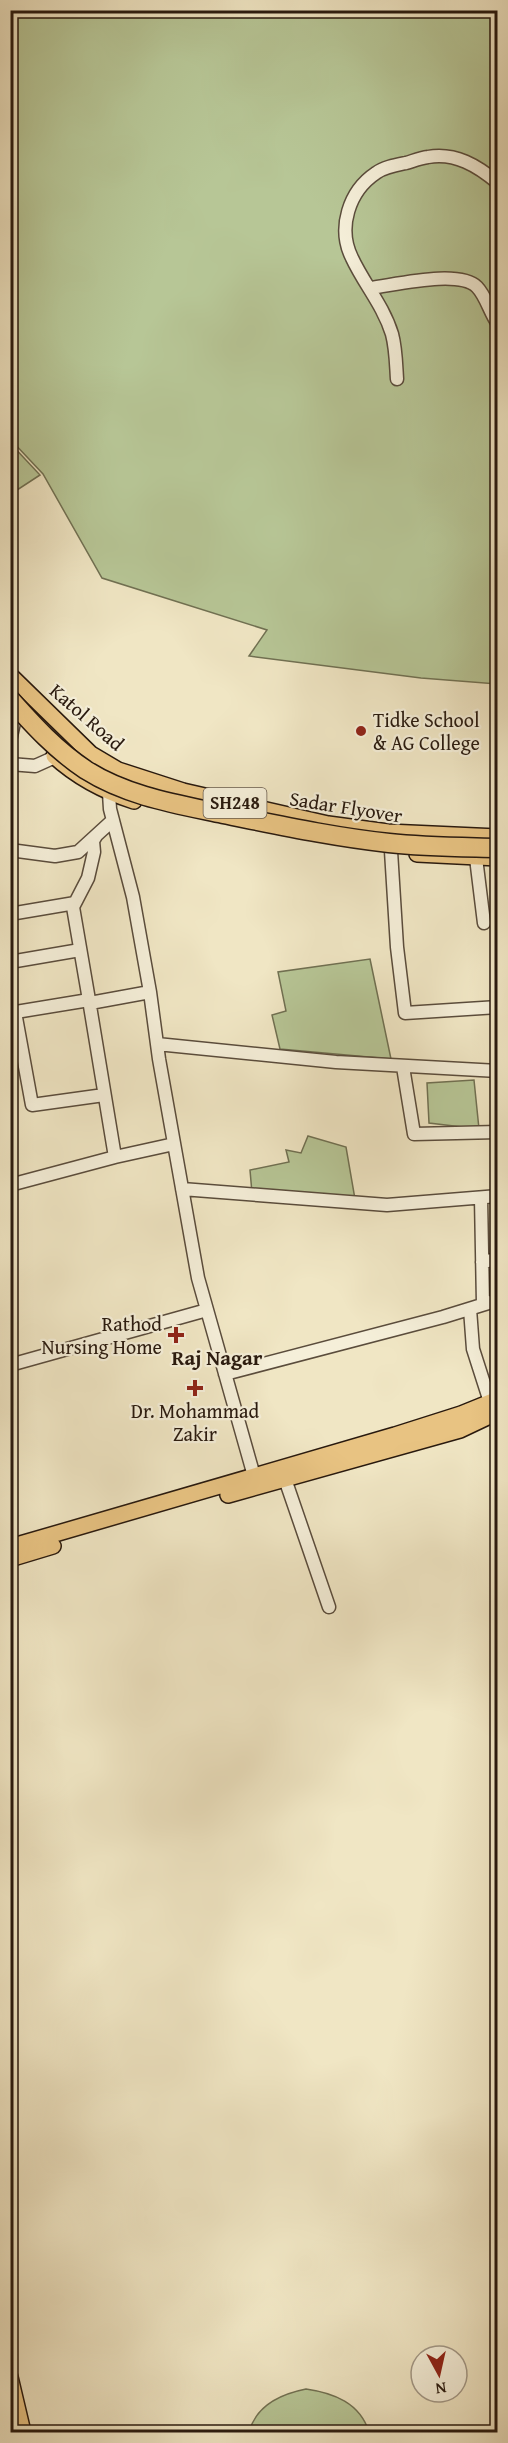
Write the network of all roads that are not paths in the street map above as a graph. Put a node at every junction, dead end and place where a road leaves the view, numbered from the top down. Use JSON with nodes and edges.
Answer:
{"nodes":[{"id":1,"x":498,"y":183,"type":"edge"},
{"id":2,"x":370,"y":288,"type":"junction"},
{"id":3,"x":498,"y":324,"type":"edge"},
{"id":4,"x":396,"y":379,"type":"dead end"},
{"id":5,"x":10,"y":675,"type":"edge"},
{"id":6,"x":10,"y":691,"type":"edge"},
{"id":7,"x":10,"y":699,"type":"edge"},
{"id":8,"x":12,"y":715,"type":"edge"},
{"id":9,"x":10,"y":741,"type":"edge"},
{"id":10,"x":55,"y":757,"type":"junction"},
{"id":11,"x":10,"y":764,"type":"edge"},
{"id":12,"x":118,"y":770,"type":"junction"},
{"id":13,"x":109,"y":793,"type":"junction"},
{"id":14,"x":113,"y":820,"type":"junction"},
{"id":15,"x":96,"y":836,"type":"junction"},
{"id":16,"x":498,"y":837,"type":"edge"},
{"id":17,"x":498,"y":843,"type":"edge"},
{"id":18,"x":498,"y":848,"type":"edge"},
{"id":19,"x":10,"y":850,"type":"edge"},
{"id":20,"x":391,"y":851,"type":"junction"},
{"id":21,"x":476,"y":858,"type":"junction"},
{"id":22,"x":498,"y":858,"type":"edge"},
{"id":23,"x":75,"y":903,"type":"junction"},
{"id":24,"x":10,"y":914,"type":"edge"},
{"id":25,"x":484,"y":923,"type":"dead end"},
{"id":26,"x":80,"y":950,"type":"junction"},
{"id":27,"x":10,"y":962,"type":"edge"},
{"id":28,"x":150,"y":992,"type":"junction"},
{"id":29,"x":89,"y":1002,"type":"junction"},
{"id":30,"x":498,"y":1007,"type":"edge"},
{"id":31,"x":13,"y":1013,"type":"edge"},
{"id":32,"x":157,"y":1044,"type":"junction"},
{"id":33,"x":403,"y":1067,"type":"junction"},
{"id":34,"x":498,"y":1071,"type":"edge"},
{"id":35,"x":104,"y":1095,"type":"junction"},
{"id":36,"x":498,"y":1132,"type":"edge"},
{"id":37,"x":174,"y":1144,"type":"junction"},
{"id":38,"x":115,"y":1157,"type":"junction"},
{"id":39,"x":10,"y":1185,"type":"edge"},
{"id":40,"x":182,"y":1189,"type":"junction"},
{"id":41,"x":498,"y":1196,"type":"edge"},
{"id":42,"x":481,"y":1198,"type":"junction"},
{"id":43,"x":498,"y":1259,"type":"edge"},
{"id":44,"x":482,"y":1262,"type":"junction"},
{"id":45,"x":498,"y":1300,"type":"edge"},
{"id":46,"x":483,"y":1304,"type":"junction"},
{"id":47,"x":470,"y":1309,"type":"junction"},
{"id":48,"x":207,"y":1310,"type":"junction"},
{"id":49,"x":10,"y":1365,"type":"edge"},
{"id":50,"x":225,"y":1374,"type":"junction"},
{"id":51,"x":495,"y":1404,"type":"edge"},
{"id":52,"x":285,"y":1479,"type":"junction"},
{"id":53,"x":255,"y":1482,"type":"junction"},
{"id":54,"x":10,"y":1547,"type":"edge"},
{"id":55,"x":10,"y":1559,"type":"edge"},
{"id":56,"x":329,"y":1607,"type":"dead end"},
{"id":57,"x":10,"y":2377,"type":"edge"},
{"id":58,"x":10,"y":2426,"type":"edge"},
{"id":59,"x":12,"y":2433,"type":"edge"},
{"id":60,"x":23,"y":2433,"type":"edge"}],
"edges":[{"from":1,"to":2,"type":"street"},
{"from":2,"to":3,"type":"street"},
{"from":2,"to":4,"type":"street"},
{"from":5,"to":12,"type":"main road","name":"Katol Road","number":"SH248"},
{"from":6,"to":17,"type":"highway","name":"Sadar Flyover","bridge":true},
{"from":7,"to":18,"type":"highway","name":"Sadar Flyover","bridge":true},
{"from":8,"to":9,"type":"street"},
{"from":8,"to":10,"type":"main road","number":"SH248"},
{"from":10,"to":11,"type":"street"},
{"from":10,"to":13,"type":"main road","number":"SH248"},
{"from":12,"to":13,"type":"street"},
{"from":12,"to":16,"type":"main road","name":"Katol Road","number":"SH248"},
{"from":13,"to":14,"type":"street"},
{"from":13,"to":20,"type":"main road","number":"SH248"},
{"from":14,"to":15,"type":"street"},
{"from":14,"to":28,"type":"street"},
{"from":15,"to":19,"type":"street"},
{"from":15,"to":23,"type":"street"},
{"from":20,"to":21,"type":"main road","number":"SH248"},
{"from":20,"to":30,"type":"street"},
{"from":21,"to":22,"type":"main road","number":"SH248"},
{"from":21,"to":25,"type":"street"},
{"from":23,"to":24,"type":"street"},
{"from":23,"to":26,"type":"street"},
{"from":26,"to":27,"type":"street"},
{"from":26,"to":29,"type":"street"},
{"from":28,"to":29,"type":"street"},
{"from":28,"to":32,"type":"street"},
{"from":29,"to":31,"type":"street"},
{"from":29,"to":35,"type":"street"},
{"from":31,"to":35,"type":"street"},
{"from":32,"to":33,"type":"street"},
{"from":32,"to":37,"type":"street"},
{"from":33,"to":34,"type":"street"},
{"from":33,"to":36,"type":"street"},
{"from":35,"to":38,"type":"street"},
{"from":37,"to":38,"type":"street"},
{"from":37,"to":40,"type":"street"},
{"from":38,"to":39,"type":"street"},
{"from":40,"to":42,"type":"street"},
{"from":40,"to":48,"type":"street"},
{"from":41,"to":42,"type":"street"},
{"from":42,"to":44,"type":"street"},
{"from":43,"to":44,"type":"street"},
{"from":44,"to":46,"type":"street"},
{"from":45,"to":46,"type":"street"},
{"from":46,"to":47,"type":"street"},
{"from":47,"to":50,"type":"street"},
{"from":47,"to":51,"type":"street"},
{"from":48,"to":49,"type":"street"},
{"from":48,"to":50,"type":"street"},
{"from":50,"to":53,"type":"street"},
{"from":51,"to":52,"type":"main road"},
{"from":51,"to":53,"type":"main road"},
{"from":52,"to":53,"type":"main road"},
{"from":52,"to":56,"type":"street"},
{"from":53,"to":54,"type":"main road"},
{"from":53,"to":55,"type":"main road"},
{"from":57,"to":60,"type":"main road"},
{"from":58,"to":59,"type":"highway"}]}
